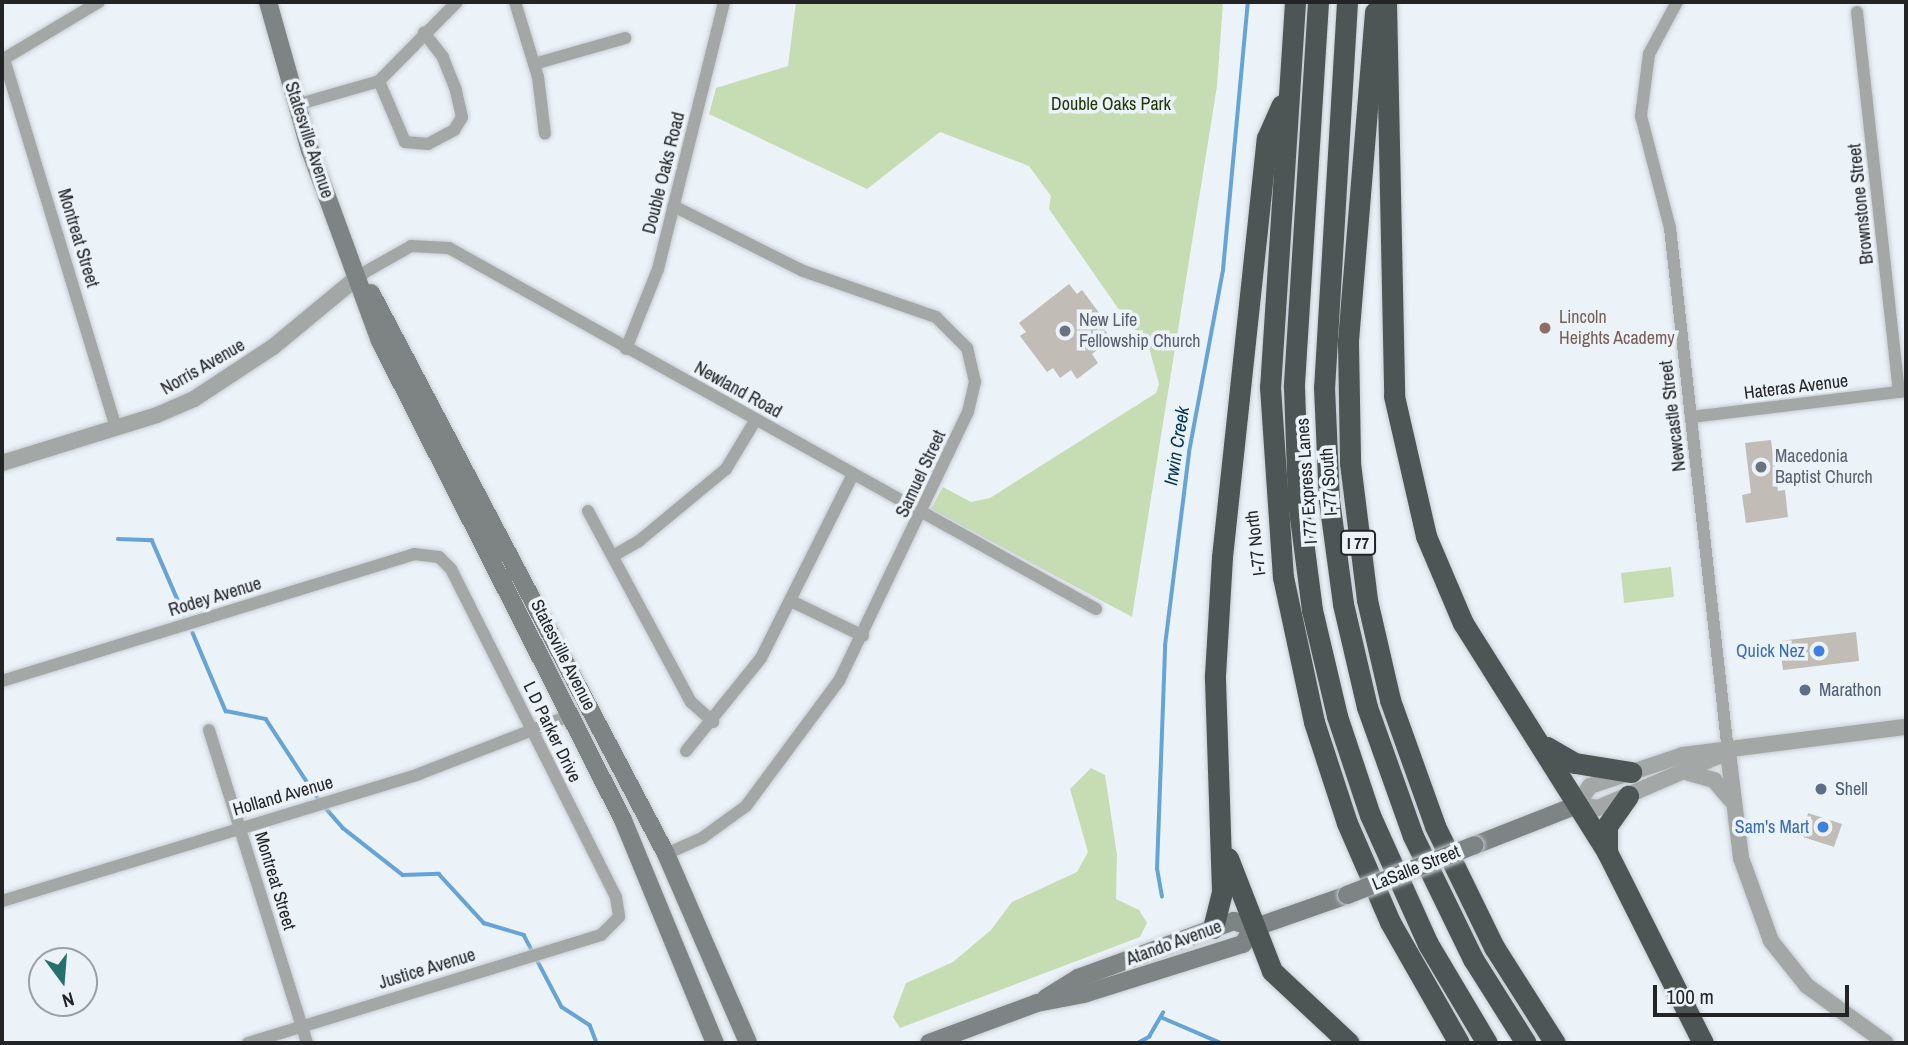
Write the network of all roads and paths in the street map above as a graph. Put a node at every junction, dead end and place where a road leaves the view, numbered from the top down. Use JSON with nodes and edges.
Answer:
{"nodes":[{"id":1,"x":99,"y":2,"type":"edge"},
{"id":2,"x":268,"y":2,"type":"edge"},
{"id":3,"x":457,"y":2,"type":"edge"},
{"id":4,"x":515,"y":2,"type":"edge"},
{"id":5,"x":724,"y":2,"type":"edge"},
{"id":6,"x":1295,"y":2,"type":"edge"},
{"id":7,"x":1318,"y":2,"type":"edge"},
{"id":8,"x":1347,"y":2,"type":"edge"},
{"id":9,"x":1376,"y":2,"type":"edge"},
{"id":10,"x":1387,"y":2,"type":"edge"},
{"id":11,"x":1677,"y":2,"type":"edge"},
{"id":12,"x":1857,"y":12,"type":"dead end"},
{"id":13,"x":424,"y":33,"type":"junction"},
{"id":14,"x":625,"y":38,"type":"dead end"},
{"id":15,"x":3,"y":59,"type":"edge"},
{"id":16,"x":534,"y":64,"type":"junction"},
{"id":17,"x":379,"y":81,"type":"junction"},
{"id":18,"x":1289,"y":91,"type":"junction"},
{"id":19,"x":296,"y":105,"type":"junction"},
{"id":20,"x":545,"y":134,"type":"dead end"},
{"id":21,"x":673,"y":206,"type":"junction"},
{"id":22,"x":360,"y":275,"type":"junction"},
{"id":23,"x":626,"y":349,"type":"junction"},
{"id":24,"x":1903,"y":391,"type":"edge"},
{"id":25,"x":1691,"y":417,"type":"junction"},
{"id":26,"x":755,"y":421,"type":"junction"},
{"id":27,"x":116,"y":427,"type":"junction"},
{"id":28,"x":2,"y":463,"type":"edge"},
{"id":29,"x":853,"y":474,"type":"junction"},
{"id":30,"x":589,"y":511,"type":"dead end"},
{"id":31,"x":922,"y":512,"type":"junction"},
{"id":32,"x":613,"y":556,"type":"junction"},
{"id":33,"x":439,"y":557,"type":"joint"},
{"id":34,"x":791,"y":601,"type":"junction"},
{"id":35,"x":1097,"y":609,"type":"dead end"},
{"id":36,"x":863,"y":636,"type":"junction"},
{"id":37,"x":2,"y":681,"type":"edge"},
{"id":38,"x":571,"y":715,"type":"junction"},
{"id":39,"x":713,"y":723,"type":"junction"},
{"id":40,"x":1906,"y":727,"type":"edge"},
{"id":41,"x":209,"y":730,"type":"dead end"},
{"id":42,"x":533,"y":731,"type":"junction"},
{"id":43,"x":1543,"y":745,"type":"junction"},
{"id":44,"x":686,"y":751,"type":"dead end"},
{"id":45,"x":1728,"y":752,"type":"junction"},
{"id":46,"x":1631,"y":772,"type":"junction"},
{"id":47,"x":1689,"y":773,"type":"junction"},
{"id":48,"x":1628,"y":796,"type":"junction"},
{"id":49,"x":1733,"y":804,"type":"junction"},
{"id":50,"x":1577,"y":805,"type":"junction"},
{"id":51,"x":239,"y":827,"type":"junction"},
{"id":52,"x":1223,"y":843,"type":"junction"},
{"id":53,"x":1607,"y":852,"type":"junction"},
{"id":54,"x":666,"y":854,"type":"junction"},
{"id":55,"x":2,"y":901,"type":"edge"},
{"id":56,"x":615,"y":925,"type":"joint"},
{"id":57,"x":1213,"y":928,"type":"junction"},
{"id":58,"x":1253,"y":929,"type":"junction"},
{"id":59,"x":1037,"y":1003,"type":"junction"},
{"id":60,"x":302,"y":1027,"type":"junction"},
{"id":61,"x":248,"y":1043,"type":"edge"},
{"id":62,"x":307,"y":1043,"type":"edge"},
{"id":63,"x":715,"y":1043,"type":"edge"},
{"id":64,"x":748,"y":1043,"type":"edge"},
{"id":65,"x":929,"y":1043,"type":"edge"},
{"id":66,"x":1349,"y":1043,"type":"edge"},
{"id":67,"x":1459,"y":1043,"type":"edge"},
{"id":68,"x":1487,"y":1043,"type":"edge"},
{"id":69,"x":1526,"y":1043,"type":"edge"},
{"id":70,"x":1555,"y":1043,"type":"edge"},
{"id":71,"x":1703,"y":1043,"type":"edge"},
{"id":72,"x":1886,"y":1043,"type":"edge"}],
"edges":[{"from":1,"to":15,"type":"street"},
{"from":2,"to":19,"type":"main road","name":"Statesville Avenue"},
{"from":3,"to":13,"type":"street"},
{"from":4,"to":16,"type":"street"},
{"from":5,"to":21,"type":"street","name":"Double Oaks Road"},
{"from":6,"to":18,"type":"highway","name":"I-77 North"},
{"from":7,"to":68,"type":"highway","name":"I 77 Express Lanes"},
{"from":8,"to":69,"type":"highway","name":"I 77 Express Lanes","number":"I 77"},
{"from":9,"to":70,"type":"highway","name":"I-77 South","number":"I 77"},
{"from":10,"to":43,"type":"highway"},
{"from":11,"to":25,"type":"street","name":"Newcastle Street"},
{"from":12,"to":24,"type":"street","name":"Brownstone Street"},
{"from":13,"to":17,"type":"street"},
{"from":13,"to":17,"type":"street"},
{"from":14,"to":16,"type":"street"},
{"from":15,"to":27,"type":"street","name":"Montreat Street"},
{"from":16,"to":20,"type":"street"},
{"from":17,"to":19,"type":"street"},
{"from":18,"to":52,"type":"highway"},
{"from":18,"to":67,"type":"highway","name":"I-77 North"},
{"from":19,"to":22,"type":"main road","name":"Statesville Avenue"},
{"from":21,"to":23,"type":"street","name":"Double Oaks Road"},
{"from":21,"to":31,"type":"street","name":"Samuel Street"},
{"from":22,"to":23,"type":"street","name":"Newland Road"},
{"from":22,"to":27,"type":"street","name":"Norris Avenue"},
{"from":22,"to":38,"type":"main road","name":"Statesville Avenue"},
{"from":22,"to":54,"type":"main road","name":"Statesville Avenue"},
{"from":23,"to":26,"type":"street","name":"Newland Road"},
{"from":24,"to":25,"type":"street","name":"Hateras Avenue"},
{"from":25,"to":45,"type":"street","name":"Newcastle Street"},
{"from":26,"to":29,"type":"street","name":"Newland Road"},
{"from":26,"to":32,"type":"street"},
{"from":27,"to":28,"type":"street","name":"Norris Avenue"},
{"from":29,"to":31,"type":"street","name":"Newland Road"},
{"from":29,"to":34,"type":"street"},
{"from":30,"to":32,"type":"street"},
{"from":31,"to":35,"type":"street","name":"Newland Road"},
{"from":31,"to":36,"type":"street","name":"Samuel Street"},
{"from":32,"to":39,"type":"street"},
{"from":33,"to":37,"type":"street","name":"Rodey Avenue"},
{"from":33,"to":42,"type":"street","name":"L D Parker Drive"},
{"from":34,"to":36,"type":"street"},
{"from":34,"to":39,"type":"street"},
{"from":36,"to":54,"type":"street","name":"Samuel Street"},
{"from":38,"to":42,"type":"street","name":"Holland Avenue"},
{"from":38,"to":63,"type":"main road","name":"Statesville Avenue"},
{"from":39,"to":44,"type":"street"},
{"from":40,"to":45,"type":"street","name":"LaSalle Street"},
{"from":41,"to":51,"type":"street","name":"Montreat Street"},
{"from":42,"to":51,"type":"street","name":"Holland Avenue"},
{"from":42,"to":56,"type":"street","name":"L D Parker Drive"},
{"from":43,"to":46,"type":"highway"},
{"from":43,"to":50,"type":"highway"},
{"from":45,"to":46,"type":"street","name":"LaSalle Street"},
{"from":45,"to":47,"type":"street","name":"LaSalle Street"},
{"from":45,"to":49,"type":"street"},
{"from":46,"to":50,"type":"street","name":"LaSalle Street"},
{"from":47,"to":48,"type":"street","name":"LaSalle Street"},
{"from":47,"to":49,"type":"street"},
{"from":48,"to":50,"type":"street","name":"LaSalle Street"},
{"from":48,"to":53,"type":"highway"},
{"from":49,"to":72,"type":"street"},
{"from":50,"to":53,"type":"highway"},
{"from":50,"to":58,"type":"main road","name":"LaSalle Street","bridge":true},
{"from":51,"to":55,"type":"street","name":"Holland Avenue"},
{"from":51,"to":60,"type":"street","name":"Montreat Street"},
{"from":52,"to":57,"type":"highway"},
{"from":52,"to":58,"type":"highway"},
{"from":53,"to":71,"type":"highway"},
{"from":54,"to":64,"type":"main road","name":"Statesville Avenue"},
{"from":56,"to":60,"type":"street","name":"Justice Avenue"},
{"from":57,"to":58,"type":"main road","name":"Atando Avenue"},
{"from":57,"to":59,"type":"main road","name":"Atando Avenue"},
{"from":58,"to":59,"type":"main road","name":"Atando Avenue"},
{"from":58,"to":66,"type":"highway"},
{"from":59,"to":65,"type":"main road","name":"Atando Avenue"},
{"from":60,"to":61,"type":"street","name":"Justice Avenue"},
{"from":60,"to":62,"type":"street","name":"Montreat Street"}]}
